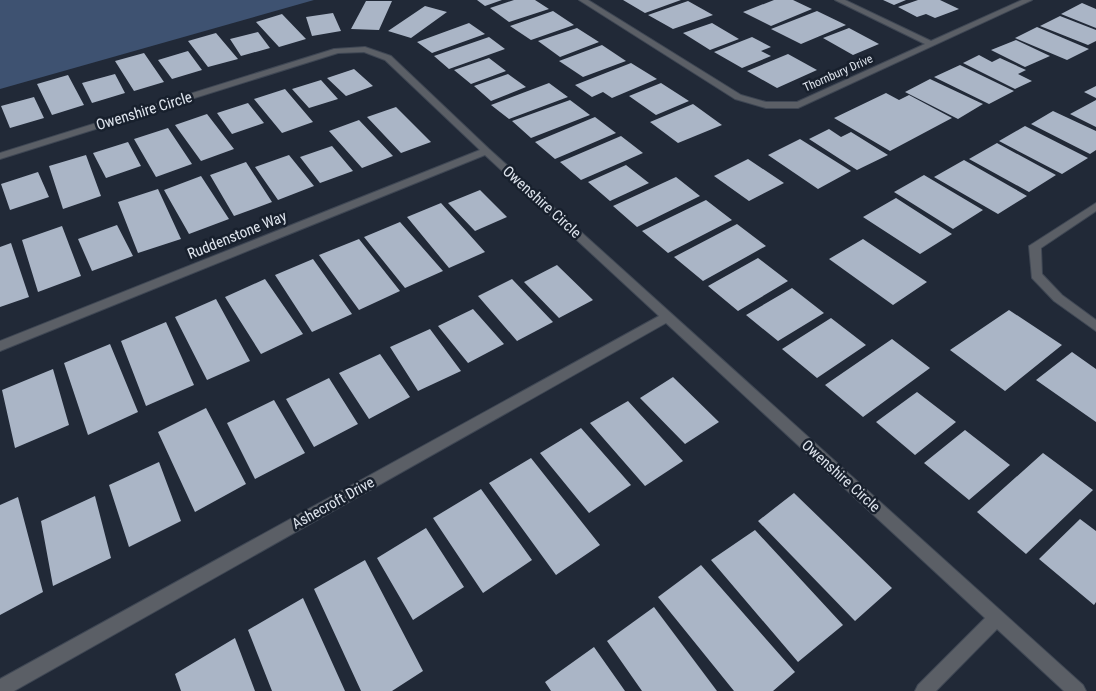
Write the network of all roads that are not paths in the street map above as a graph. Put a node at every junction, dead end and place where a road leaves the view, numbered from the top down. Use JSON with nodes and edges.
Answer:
{"nodes":[{"id":1,"x":583,"y":0,"type":"edge"},
{"id":2,"x":839,"y":0,"type":"edge"},
{"id":3,"x":1028,"y":0,"type":"edge"},
{"id":4,"x":931,"y":44,"type":"junction"},
{"id":5,"x":486,"y":151,"type":"junction"},
{"id":6,"x":0,"y":156,"type":"edge"},
{"id":7,"x":1096,"y":206,"type":"edge"},
{"id":8,"x":667,"y":317,"type":"junction"},
{"id":9,"x":1096,"y":326,"type":"edge"},
{"id":10,"x":0,"y":346,"type":"edge"},
{"id":11,"x":996,"y":618,"type":"junction"},
{"id":12,"x":0,"y":689,"type":"edge"},
{"id":13,"x":924,"y":691,"type":"edge"},
{"id":14,"x":1077,"y":691,"type":"edge"}],
"edges":[{"from":1,"to":4,"type":"street","name":"Thornbury Drive"},
{"from":2,"to":4,"type":"street"},
{"from":3,"to":4,"type":"street","name":"Thornbury Drive"},
{"from":5,"to":6,"type":"street","name":"Owenshire Circle"},
{"from":5,"to":8,"type":"street","name":"Owenshire Circle"},
{"from":5,"to":10,"type":"street","name":"Ruddenstone Way"},
{"from":7,"to":9,"type":"street"},
{"from":8,"to":11,"type":"street","name":"Owenshire Circle"},
{"from":8,"to":12,"type":"street","name":"Ashecroft Drive"},
{"from":11,"to":13,"type":"street"},
{"from":11,"to":14,"type":"street","name":"Owenshire Circle"}]}
